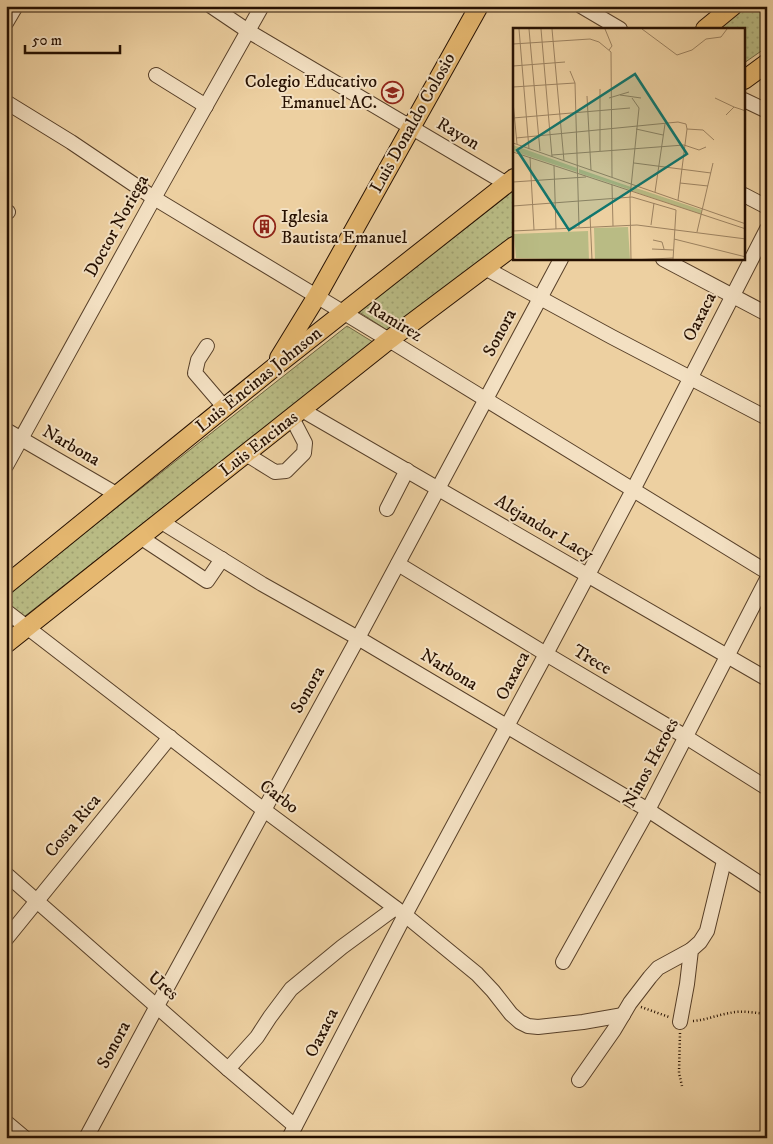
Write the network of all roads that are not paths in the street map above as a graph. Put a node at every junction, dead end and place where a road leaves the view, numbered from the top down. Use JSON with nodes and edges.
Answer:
{"nodes":[{"id":1,"x":16,"y":6,"type":"edge"},
{"id":2,"x":211,"y":6,"type":"edge"},
{"id":3,"x":262,"y":6,"type":"edge"},
{"id":4,"x":479,"y":6,"type":"edge"},
{"id":5,"x":581,"y":6,"type":"edge"},
{"id":6,"x":733,"y":6,"type":"edge"},
{"id":7,"x":6,"y":23,"type":"edge"},
{"id":8,"x":618,"y":28,"type":"edge"},
{"id":9,"x":706,"y":28,"type":"edge"},
{"id":10,"x":248,"y":31,"type":"junction"},
{"id":11,"x":767,"y":64,"type":"edge"},
{"id":12,"x":156,"y":75,"type":"dead end"},
{"id":13,"x":746,"y":79,"type":"edge"},
{"id":14,"x":746,"y":101,"type":"edge"},
{"id":15,"x":6,"y":102,"type":"edge"},
{"id":16,"x":206,"y":106,"type":"junction"},
{"id":17,"x":767,"y":111,"type":"edge"},
{"id":18,"x":410,"y":128,"type":"junction"},
{"id":19,"x":510,"y":181,"type":"edge"},
{"id":20,"x":746,"y":196,"type":"edge"},
{"id":21,"x":154,"y":198,"type":"junction"},
{"id":22,"x":767,"y":207,"type":"edge"},
{"id":23,"x":767,"y":229,"type":"edge"},
{"id":24,"x":513,"y":247,"type":"edge"},
{"id":25,"x":560,"y":260,"type":"edge"},
{"id":26,"x":665,"y":260,"type":"edge"},
{"id":27,"x":485,"y":268,"type":"junction"},
{"id":28,"x":316,"y":296,"type":"junction"},
{"id":29,"x":732,"y":296,"type":"junction"},
{"id":30,"x":540,"y":298,"type":"junction"},
{"id":31,"x":343,"y":312,"type":"junction"},
{"id":32,"x":767,"y":314,"type":"edge"},
{"id":33,"x":389,"y":340,"type":"junction"},
{"id":34,"x":207,"y":346,"type":"dead end"},
{"id":35,"x":272,"y":369,"type":"junction"},
{"id":36,"x":690,"y":378,"type":"junction"},
{"id":37,"x":486,"y":400,"type":"junction"},
{"id":38,"x":224,"y":408,"type":"junction"},
{"id":39,"x":297,"y":414,"type":"junction"},
{"id":40,"x":767,"y":418,"type":"edge"},
{"id":41,"x":6,"y":430,"type":"edge"},
{"id":42,"x":21,"y":439,"type":"junction"},
{"id":43,"x":246,"y":454,"type":"junction"},
{"id":44,"x":6,"y":466,"type":"edge"},
{"id":45,"x":407,"y":470,"type":"junction"},
{"id":46,"x":438,"y":488,"type":"junction"},
{"id":47,"x":633,"y":490,"type":"junction"},
{"id":48,"x":118,"y":495,"type":"junction"},
{"id":49,"x":387,"y":509,"type":"dead end"},
{"id":50,"x":160,"y":521,"type":"junction"},
{"id":51,"x":140,"y":537,"type":"junction"},
{"id":52,"x":222,"y":560,"type":"junction"},
{"id":53,"x":398,"y":564,"type":"junction"},
{"id":54,"x":767,"y":572,"type":"edge"},
{"id":55,"x":588,"y":576,"type":"junction"},
{"id":56,"x":767,"y":579,"type":"edge"},
{"id":57,"x":6,"y":585,"type":"edge"},
{"id":58,"x":6,"y":611,"type":"edge"},
{"id":59,"x":27,"y":627,"type":"junction"},
{"id":60,"x":358,"y":638,"type":"junction"},
{"id":61,"x":6,"y":644,"type":"edge"},
{"id":62,"x":546,"y":654,"type":"junction"},
{"id":63,"x":727,"y":655,"type":"junction"},
{"id":64,"x":767,"y":679,"type":"edge"},
{"id":65,"x":507,"y":726,"type":"junction"},
{"id":66,"x":170,"y":737,"type":"junction"},
{"id":67,"x":686,"y":737,"type":"junction"},
{"id":68,"x":767,"y":788,"type":"edge"},
{"id":69,"x":264,"y":810,"type":"junction"},
{"id":70,"x":648,"y":810,"type":"junction"},
{"id":71,"x":724,"y":861,"type":"junction"},
{"id":72,"x":6,"y":874,"type":"edge"},
{"id":73,"x":767,"y":888,"type":"edge"},
{"id":74,"x":36,"y":900,"type":"junction"},
{"id":75,"x":400,"y":912,"type":"junction"},
{"id":76,"x":6,"y":938,"type":"edge"},
{"id":77,"x":691,"y":950,"type":"junction"},
{"id":78,"x":563,"y":962,"type":"dead end"},
{"id":79,"x":157,"y":1006,"type":"junction"},
{"id":80,"x":627,"y":1009,"type":"junction"},
{"id":81,"x":680,"y":1022,"type":"road end"},
{"id":82,"x":228,"y":1068,"type":"junction"},
{"id":83,"x":579,"y":1080,"type":"dead end"},
{"id":84,"x":6,"y":1122,"type":"edge"},
{"id":85,"x":292,"y":1132,"type":"edge"},
{"id":86,"x":25,"y":1138,"type":"edge"},
{"id":87,"x":86,"y":1138,"type":"edge"}],
"edges":[{"from":1,"to":7,"type":"street"},
{"from":2,"to":10,"type":"street","name":"Rayon"},
{"from":3,"to":10,"type":"street","name":"Doctor Noriega"},
{"from":4,"to":18,"type":"main road","name":"Luis Donaldo Colosio"},
{"from":5,"to":8,"type":"street"},
{"from":6,"to":9,"type":"main road"},
{"from":10,"to":16,"type":"street","name":"Doctor Noriega"},
{"from":10,"to":18,"type":"street","name":"Rayon"},
{"from":11,"to":13,"type":"main road"},
{"from":12,"to":16,"type":"street"},
{"from":14,"to":17,"type":"street"},
{"from":15,"to":21,"type":"street","name":"Ramirez"},
{"from":16,"to":21,"type":"street","name":"Doctor Noriega"},
{"from":18,"to":19,"type":"street","name":"Rayon"},
{"from":18,"to":28,"type":"main road","name":"Luis Donaldo Colosio"},
{"from":19,"to":31,"type":"main road","name":"Luis Encinas Johnson"},
{"from":20,"to":22,"type":"street"},
{"from":21,"to":28,"type":"street","name":"Ramirez"},
{"from":21,"to":42,"type":"street","name":"Doctor Noriega"},
{"from":23,"to":29,"type":"street","name":"Oaxaca"},
{"from":24,"to":27,"type":"main road","name":"Luis Encinas"},
{"from":25,"to":30,"type":"street","name":"Sonora"},
{"from":26,"to":29,"type":"street"},
{"from":27,"to":30,"type":"street"},
{"from":27,"to":33,"type":"main road","name":"Luis Encinas"},
{"from":28,"to":31,"type":"street","name":"Ramirez"},
{"from":28,"to":35,"type":"main road","name":"Luis Donaldo Colosio"},
{"from":29,"to":32,"type":"street"},
{"from":29,"to":36,"type":"street","name":"Oaxaca"},
{"from":30,"to":36,"type":"street"},
{"from":30,"to":37,"type":"street","name":"Sonora"},
{"from":31,"to":33,"type":"street","name":"Ramirez"},
{"from":31,"to":35,"type":"main road","name":"Luis Encinas Johnson"},
{"from":33,"to":37,"type":"street","name":"Ramirez"},
{"from":33,"to":39,"type":"main road","name":"Luis Encinas"},
{"from":34,"to":38,"type":"street"},
{"from":35,"to":38,"type":"main road","name":"Luis Encinas Johnson"},
{"from":36,"to":40,"type":"street"},
{"from":36,"to":47,"type":"street","name":"Oaxaca"},
{"from":37,"to":46,"type":"street","name":"Sonora"},
{"from":37,"to":47,"type":"street","name":"Ramirez"},
{"from":38,"to":48,"type":"main road","name":"Luis Encinas Johnson"},
{"from":39,"to":43,"type":"main road","name":"Luis Encinas"},
{"from":39,"to":43,"type":"street"},
{"from":39,"to":45,"type":"street","name":"Alejandor Lacy"},
{"from":41,"to":42,"type":"street","name":"Narbona"},
{"from":42,"to":44,"type":"street","name":"Doctor Noriega"},
{"from":42,"to":48,"type":"street","name":"Narbona"},
{"from":43,"to":50,"type":"main road","name":"Luis Encinas"},
{"from":45,"to":46,"type":"street","name":"Alejandor Lacy"},
{"from":45,"to":49,"type":"street"},
{"from":46,"to":53,"type":"street","name":"Sonora"},
{"from":46,"to":55,"type":"street","name":"Alejandor Lacy"},
{"from":47,"to":54,"type":"street","name":"Ramirez"},
{"from":47,"to":55,"type":"street","name":"Oaxaca"},
{"from":48,"to":57,"type":"main road","name":"Luis Encinas Johnson"},
{"from":50,"to":51,"type":"main road","name":"Luis Encinas"},
{"from":50,"to":52,"type":"street","name":"Narbona"},
{"from":51,"to":52,"type":"street"},
{"from":51,"to":59,"type":"main road","name":"Luis Encinas"},
{"from":52,"to":60,"type":"street","name":"Narbona"},
{"from":53,"to":60,"type":"street","name":"Sonora"},
{"from":53,"to":62,"type":"street","name":"Trece"},
{"from":55,"to":62,"type":"street","name":"Oaxaca"},
{"from":55,"to":63,"type":"street","name":"Alejandor Lacy"},
{"from":56,"to":63,"type":"street","name":"Ninos Heroes"},
{"from":58,"to":59,"type":"street","name":"Carbo"},
{"from":59,"to":61,"type":"main road","name":"Luis Encinas"},
{"from":59,"to":66,"type":"street","name":"Carbo"},
{"from":60,"to":65,"type":"street","name":"Narbona"},
{"from":60,"to":69,"type":"street","name":"Sonora"},
{"from":62,"to":65,"type":"street","name":"Oaxaca"},
{"from":62,"to":67,"type":"street","name":"Trece"},
{"from":63,"to":64,"type":"street","name":"Alejandor Lacy"},
{"from":63,"to":67,"type":"street","name":"Ninos Heroes"},
{"from":65,"to":70,"type":"street","name":"Narbona"},
{"from":65,"to":75,"type":"street","name":"Oaxaca"},
{"from":66,"to":69,"type":"street","name":"Carbo"},
{"from":66,"to":74,"type":"street","name":"Costa Rica"},
{"from":67,"to":68,"type":"street","name":"Trece"},
{"from":67,"to":70,"type":"street","name":"Ninos Heroes"},
{"from":69,"to":75,"type":"street","name":"Carbo"},
{"from":69,"to":79,"type":"street","name":"Sonora"},
{"from":70,"to":71,"type":"street","name":"Narbona"},
{"from":70,"to":78,"type":"street","name":"Ninos Heroes"},
{"from":71,"to":73,"type":"street","name":"Narbona"},
{"from":71,"to":77,"type":"street"},
{"from":72,"to":74,"type":"street","name":"Ures"},
{"from":74,"to":76,"type":"street","name":"Costa Rica"},
{"from":74,"to":79,"type":"street","name":"Ures"},
{"from":75,"to":80,"type":"street","name":"Carbo"},
{"from":75,"to":82,"type":"street"},
{"from":75,"to":85,"type":"street","name":"Oaxaca"},
{"from":77,"to":80,"type":"street"},
{"from":77,"to":81,"type":"street"},
{"from":79,"to":82,"type":"street","name":"Ures"},
{"from":79,"to":87,"type":"street","name":"Sonora"},
{"from":80,"to":83,"type":"street"},
{"from":82,"to":85,"type":"street","name":"Ures"},
{"from":84,"to":86,"type":"street"}]}
